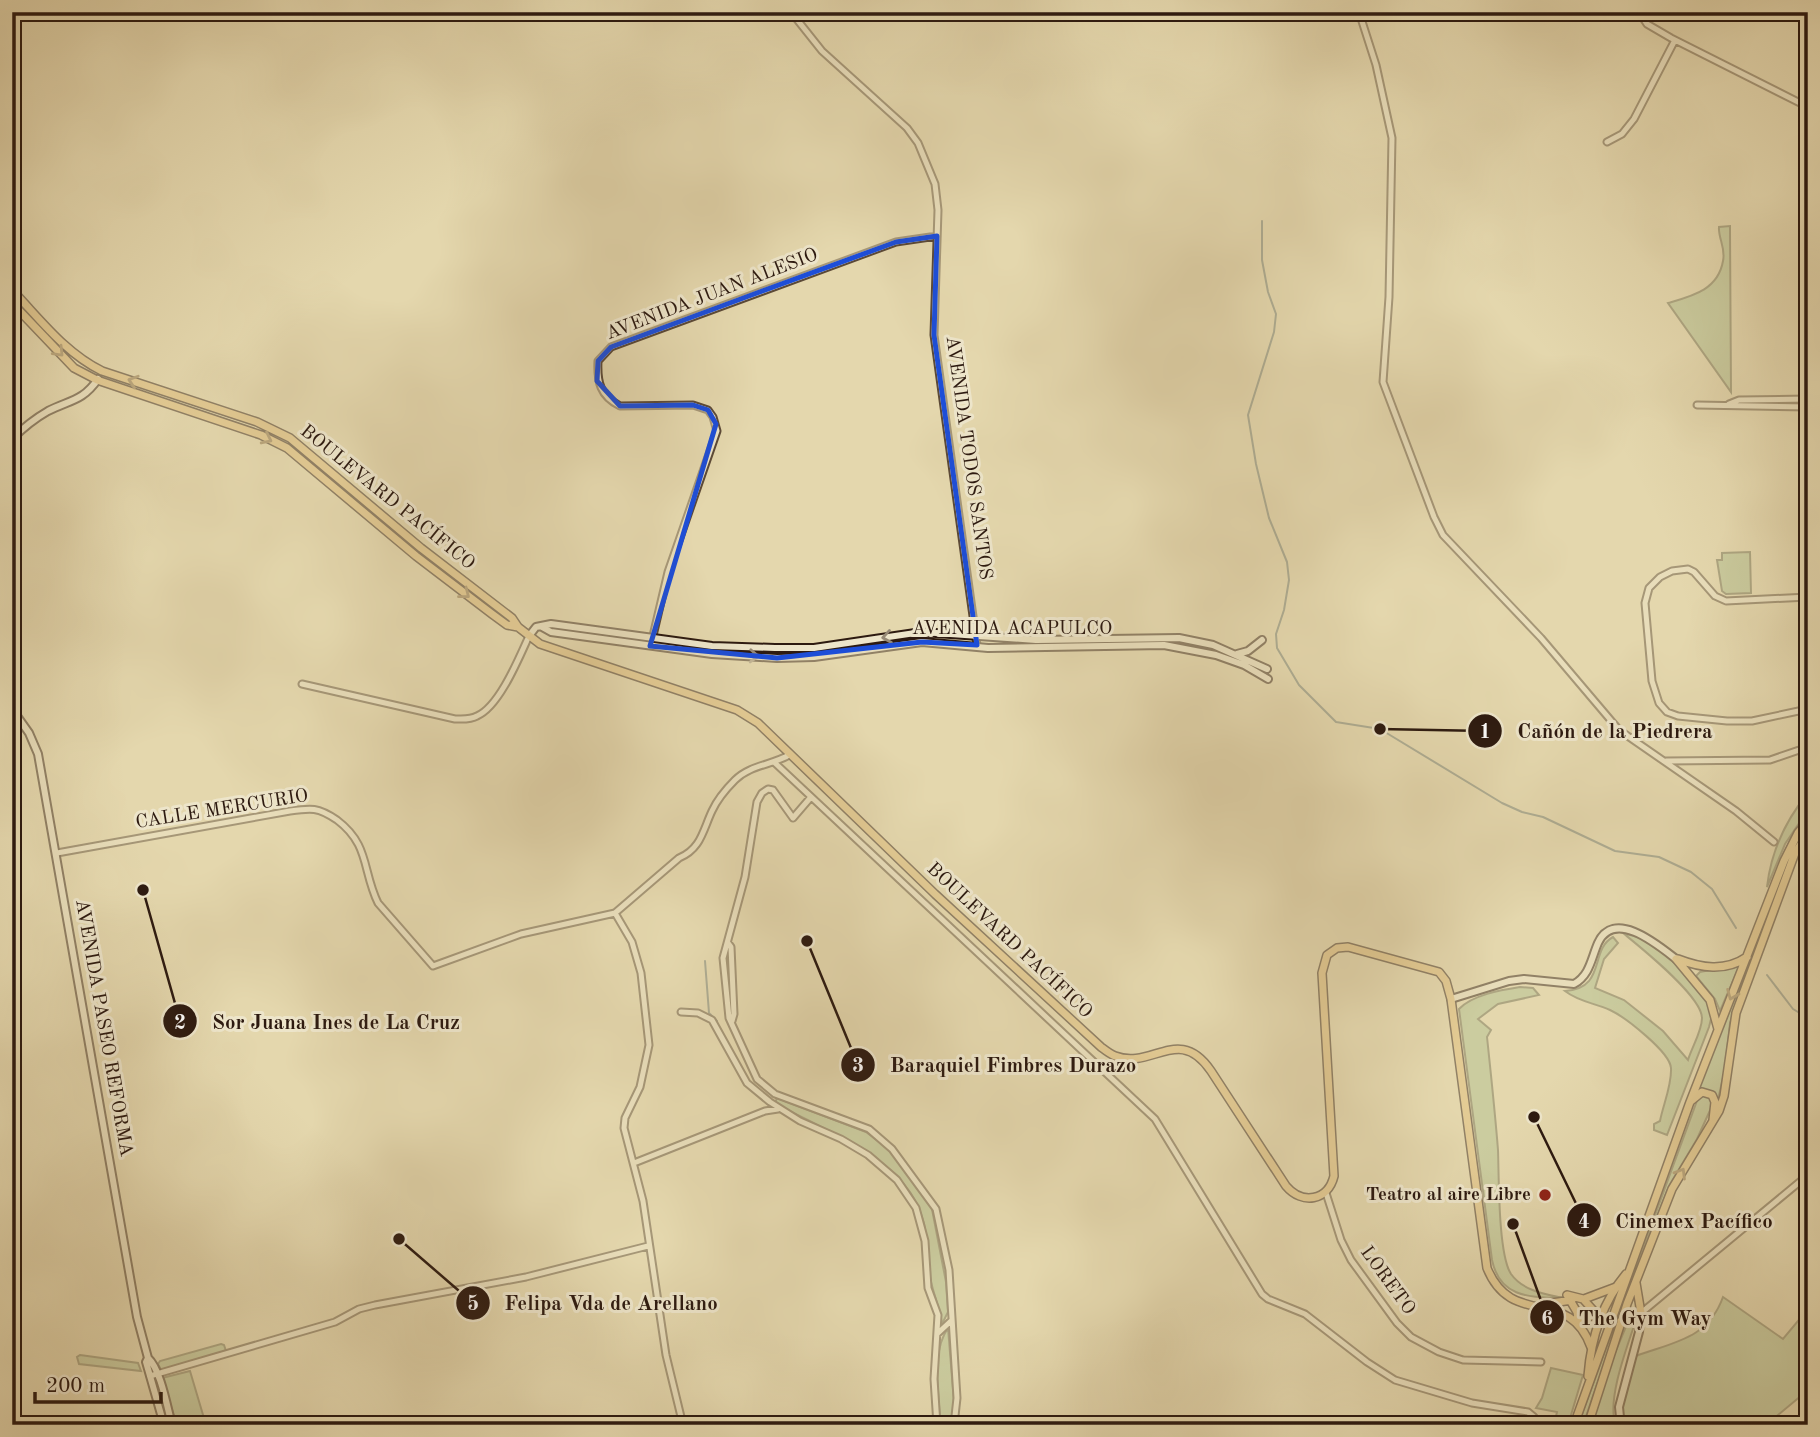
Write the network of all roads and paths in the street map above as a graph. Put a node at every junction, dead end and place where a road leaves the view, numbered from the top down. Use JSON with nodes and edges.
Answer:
{"nodes":[{"id":1,"x":1359,"y":12,"type":"edge"},
{"id":2,"x":1639,"y":12,"type":"edge"},
{"id":3,"x":792,"y":13,"type":"edge"},
{"id":4,"x":1675,"y":40,"type":"junction"},
{"id":5,"x":1808,"y":107,"type":"edge"},
{"id":6,"x":1607,"y":142,"type":"dead end"},
{"id":7,"x":937,"y":236,"type":"junction"},
{"id":8,"x":12,"y":290,"type":"edge"},
{"id":9,"x":12,"y":303,"type":"edge"},
{"id":10,"x":102,"y":371,"type":"junction"},
{"id":11,"x":97,"y":380,"type":"junction"},
{"id":12,"x":1808,"y":399,"type":"edge"},
{"id":13,"x":1733,"y":403,"type":"junction"},
{"id":14,"x":1697,"y":405,"type":"dead end"},
{"id":15,"x":1808,"y":407,"type":"edge"},
{"id":16,"x":12,"y":439,"type":"edge"},
{"id":17,"x":1808,"y":597,"type":"edge"},
{"id":18,"x":518,"y":626,"type":"junction"},
{"id":19,"x":529,"y":636,"type":"junction"},
{"id":20,"x":975,"y":636,"type":"junction"},
{"id":21,"x":1262,"y":640,"type":"dead end"},
{"id":22,"x":651,"y":643,"type":"junction"},
{"id":23,"x":976,"y":645,"type":"junction"},
{"id":24,"x":1236,"y":654,"type":"junction"},
{"id":25,"x":1267,"y":669,"type":"dead end"},
{"id":26,"x":1268,"y":679,"type":"dead end"},
{"id":27,"x":302,"y":684,"type":"dead end"},
{"id":28,"x":12,"y":709,"type":"edge"},
{"id":29,"x":1808,"y":709,"type":"edge"},
{"id":30,"x":1808,"y":747,"type":"edge"},
{"id":31,"x":789,"y":755,"type":"junction"},
{"id":32,"x":1666,"y":761,"type":"junction"},
{"id":33,"x":775,"y":763,"type":"junction"},
{"id":34,"x":811,"y":797,"type":"junction"},
{"id":35,"x":1808,"y":821,"type":"edge"},
{"id":36,"x":1808,"y":834,"type":"edge"},
{"id":37,"x":1808,"y":840,"type":"edge"},
{"id":38,"x":1774,"y":842,"type":"dead end"},
{"id":39,"x":57,"y":853,"type":"junction"},
{"id":40,"x":1795,"y":853,"type":"junction"},
{"id":41,"x":615,"y":913,"type":"junction"},
{"id":42,"x":1747,"y":956,"type":"junction"},
{"id":43,"x":1676,"y":959,"type":"junction"},
{"id":44,"x":1451,"y":999,"type":"junction"},
{"id":45,"x":681,"y":1012,"type":"dead end"},
{"id":46,"x":732,"y":1018,"type":"junction"},
{"id":47,"x":1718,"y":1030,"type":"junction"},
{"id":48,"x":720,"y":1032,"type":"junction"},
{"id":49,"x":775,"y":1094,"type":"junction"},
{"id":50,"x":770,"y":1102,"type":"junction"},
{"id":51,"x":1690,"y":1102,"type":"junction"},
{"id":52,"x":779,"y":1109,"type":"junction"},
{"id":53,"x":765,"y":1111,"type":"junction"},
{"id":54,"x":1712,"y":1124,"type":"junction"},
{"id":55,"x":634,"y":1163,"type":"junction"},
{"id":56,"x":1808,"y":1174,"type":"edge"},
{"id":57,"x":1326,"y":1193,"type":"junction"},
{"id":58,"x":648,"y":1246,"type":"junction"},
{"id":59,"x":1630,"y":1268,"type":"junction"},
{"id":60,"x":1636,"y":1281,"type":"junction"},
{"id":61,"x":1616,"y":1287,"type":"junction"},
{"id":62,"x":1583,"y":1299,"type":"junction"},
{"id":63,"x":1571,"y":1300,"type":"junction"},
{"id":64,"x":1544,"y":1307,"type":"junction"},
{"id":65,"x":1641,"y":1313,"type":"junction"},
{"id":66,"x":951,"y":1320,"type":"junction"},
{"id":67,"x":1621,"y":1321,"type":"junction"},
{"id":68,"x":1579,"y":1324,"type":"junction"},
{"id":69,"x":937,"y":1334,"type":"junction"},
{"id":70,"x":1591,"y":1346,"type":"junction"},
{"id":71,"x":1541,"y":1362,"type":"dead end"},
{"id":72,"x":154,"y":1376,"type":"junction"},
{"id":73,"x":1587,"y":1387,"type":"junction"},
{"id":74,"x":164,"y":1425,"type":"edge"},
{"id":75,"x":172,"y":1425,"type":"edge"},
{"id":76,"x":683,"y":1425,"type":"edge"},
{"id":77,"x":937,"y":1425,"type":"edge"},
{"id":78,"x":954,"y":1425,"type":"edge"},
{"id":79,"x":1532,"y":1425,"type":"edge"},
{"id":80,"x":1574,"y":1425,"type":"edge"},
{"id":81,"x":1588,"y":1425,"type":"edge"},
{"id":82,"x":1625,"y":1425,"type":"edge"}],
"edges":[{"from":1,"to":32,"type":"street"},
{"from":2,"to":4,"type":"street"},
{"from":3,"to":7,"type":"street","name":"AVENIDA TODOS SANTOS"},
{"from":4,"to":5,"type":"street"},
{"from":4,"to":6,"type":"street"},
{"from":7,"to":20,"type":"street","name":"AVENIDA TODOS SANTOS"},
{"from":7,"to":22,"type":"street","name":"AVENIDA JUAN ALESIO"},
{"from":8,"to":10,"type":"main road","name":"BOULEVARD PACÍFICO"},
{"from":9,"to":11,"type":"main road","name":"BOULEVARD PACÍFICO","one_way":true},
{"from":10,"to":11,"type":"main road"},
{"from":18,"to":10,"type":"main road","name":"BOULEVARD PACÍFICO","one_way":true},
{"from":11,"to":16,"type":"main road"},
{"from":11,"to":18,"type":"main road","name":"BOULEVARD PACÍFICO","one_way":true},
{"from":12,"to":13,"type":"street"},
{"from":13,"to":14,"type":"street"},
{"from":13,"to":15,"type":"street"},
{"from":17,"to":29,"type":"street"},
{"from":18,"to":19,"type":"main road","name":"BOULEVARD PACÍFICO"},
{"from":19,"to":22,"type":"main road","name":"AVENIDA ACAPULCO"},
{"from":19,"to":27,"type":"street"},
{"from":19,"to":31,"type":"main road","name":"BOULEVARD PACÍFICO"},
{"from":20,"to":22,"type":"main road","name":"AVENIDA ACAPULCO","one_way":true},
{"from":20,"to":23,"type":"street","name":"AVENIDA TODOS SANTOS"},
{"from":20,"to":24,"type":"main road","name":"AVENIDA ACAPULCO"},
{"from":21,"to":24,"type":"main road"},
{"from":22,"to":23,"type":"main road","name":"AVENIDA ACAPULCO","one_way":true},
{"from":23,"to":26,"type":"main road","name":"AVENIDA ACAPULCO"},
{"from":24,"to":25,"type":"main road","name":"AVENIDA ACAPULCO"},
{"from":28,"to":39,"type":"main road","name":"AVENIDA PASEO REFORMA"},
{"from":30,"to":32,"type":"street"},
{"from":31,"to":33,"type":"street"},
{"from":31,"to":57,"type":"main road","name":"BOULEVARD PACÍFICO"},
{"from":32,"to":38,"type":"street"},
{"from":33,"to":34,"type":"street"},
{"from":33,"to":41,"type":"street"},
{"from":34,"to":46,"type":"street"},
{"from":34,"to":79,"type":"street"},
{"from":35,"to":42,"type":"main road"},
{"from":36,"to":40,"type":"main road"},
{"from":37,"to":40,"type":"main road"},
{"from":39,"to":41,"type":"street","name":"CALLE MERCURIO"},
{"from":39,"to":72,"type":"main road","name":"AVENIDA PASEO REFORMA"},
{"from":40,"to":54,"type":"main road"},
{"from":41,"to":55,"type":"street"},
{"from":42,"to":43,"type":"main road"},
{"from":42,"to":47,"type":"main road","one_way":true},
{"from":43,"to":44,"type":"main road"},
{"from":43,"to":47,"type":"main road"},
{"from":44,"to":57,"type":"main road"},
{"from":44,"to":64,"type":"main road"},
{"from":45,"to":48,"type":"street"},
{"from":46,"to":48,"type":"street"},
{"from":46,"to":49,"type":"street"},
{"from":47,"to":51,"type":"main road"},
{"from":48,"to":50,"type":"street"},
{"from":49,"to":50,"type":"street"},
{"from":49,"to":66,"type":"street"},
{"from":50,"to":52,"type":"street"},
{"from":50,"to":53,"type":"street"},
{"from":51,"to":54,"type":"main road"},
{"from":51,"to":59,"type":"main road"},
{"from":52,"to":53,"type":"street"},
{"from":52,"to":69,"type":"street"},
{"from":53,"to":55,"type":"street"},
{"from":60,"to":54,"type":"main road","one_way":true},
{"from":55,"to":58,"type":"street"},
{"from":56,"to":65,"type":"street"},
{"from":57,"to":71,"type":"street","name":"LORETO"},
{"from":58,"to":72,"type":"street"},
{"from":58,"to":76,"type":"street"},
{"from":59,"to":61,"type":"main road"},
{"from":59,"to":73,"type":"main road"},
{"from":60,"to":65,"type":"main road"},
{"from":60,"to":67,"type":"main road"},
{"from":61,"to":62,"type":"main road"},
{"from":61,"to":70,"type":"main road"},
{"from":62,"to":63,"type":"main road"},
{"from":62,"to":68,"type":"main road"},
{"from":63,"to":64,"type":"main road"},
{"from":63,"to":68,"type":"main road"},
{"from":64,"to":68,"type":"main road"},
{"from":65,"to":67,"type":"main road"},
{"from":65,"to":82,"type":"main road"},
{"from":66,"to":69,"type":"street"},
{"from":66,"to":78,"type":"street"},
{"from":67,"to":81,"type":"main road"},
{"from":68,"to":70,"type":"main road"},
{"from":69,"to":77,"type":"street"},
{"from":70,"to":73,"type":"main road"},
{"from":72,"to":74,"type":"main road"},
{"from":72,"to":75,"type":"main road"},
{"from":73,"to":80,"type":"main road"}]}
